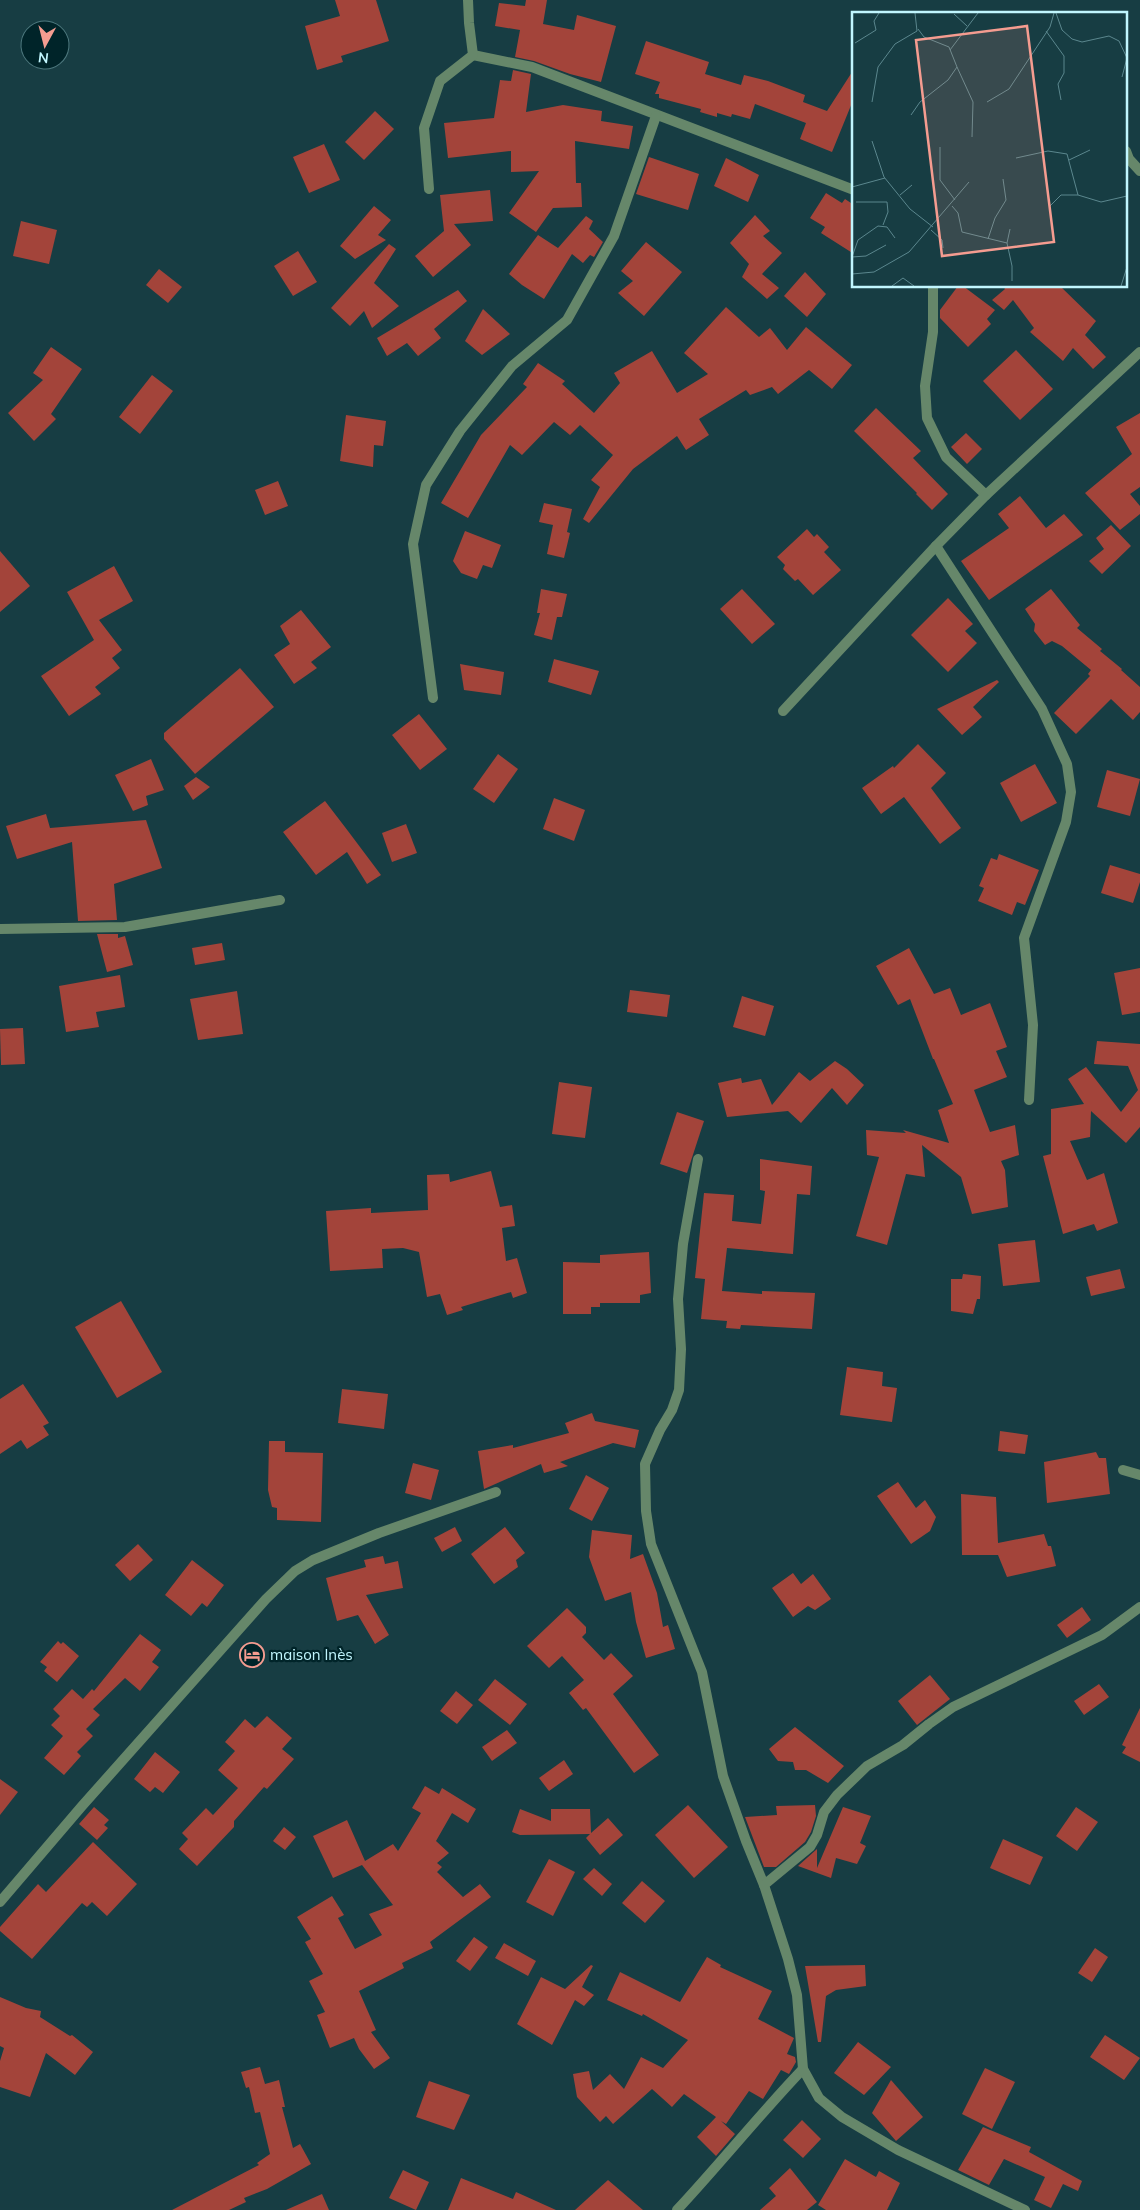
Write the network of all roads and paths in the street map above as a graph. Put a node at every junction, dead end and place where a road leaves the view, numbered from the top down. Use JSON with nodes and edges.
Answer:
{"nodes":[{"id":1,"x":468,"y":0,"type":"edge"},
{"id":2,"x":473,"y":54,"type":"junction"},
{"id":3,"x":656,"y":116,"type":"junction"},
{"id":4,"x":1128,"y":156,"type":"edge"},
{"id":5,"x":1140,"y":171,"type":"edge"},
{"id":6,"x":429,"y":189,"type":"dead end"},
{"id":7,"x":852,"y":189,"type":"edge"},
{"id":8,"x":933,"y":288,"type":"edge"},
{"id":9,"x":1140,"y":352,"type":"edge"},
{"id":10,"x":986,"y":495,"type":"junction"},
{"id":11,"x":936,"y":546,"type":"junction"},
{"id":12,"x":433,"y":698,"type":"dead end"},
{"id":13,"x":783,"y":711,"type":"dead end"},
{"id":14,"x":280,"y":900,"type":"dead end"},
{"id":15,"x":0,"y":929,"type":"edge"},
{"id":16,"x":1029,"y":1100,"type":"dead end"},
{"id":17,"x":698,"y":1159,"type":"dead end"},
{"id":18,"x":1123,"y":1470,"type":"dead end"},
{"id":19,"x":1140,"y":1475,"type":"edge"},
{"id":20,"x":496,"y":1492,"type":"dead end"},
{"id":21,"x":1140,"y":1607,"type":"edge"},
{"id":22,"x":764,"y":1885,"type":"junction"},
{"id":23,"x":0,"y":1902,"type":"edge"},
{"id":24,"x":803,"y":2069,"type":"junction"},
{"id":25,"x":677,"y":2210,"type":"edge"},
{"id":26,"x":1025,"y":2210,"type":"edge"}],
"edges":[{"from":1,"to":2,"type":"street"},
{"from":2,"to":3,"type":"street"},
{"from":2,"to":6,"type":"street"},
{"from":3,"to":7,"type":"street"},
{"from":3,"to":12,"type":"street"},
{"from":4,"to":5,"type":"street"},
{"from":8,"to":10,"type":"street"},
{"from":9,"to":10,"type":"street"},
{"from":10,"to":11,"type":"street"},
{"from":11,"to":13,"type":"street"},
{"from":11,"to":16,"type":"street"},
{"from":14,"to":15,"type":"street"},
{"from":17,"to":22,"type":"street"},
{"from":18,"to":19,"type":"street"},
{"from":20,"to":23,"type":"street"},
{"from":21,"to":22,"type":"street"},
{"from":22,"to":24,"type":"street"},
{"from":24,"to":25,"type":"street"},
{"from":24,"to":26,"type":"street"}]}
